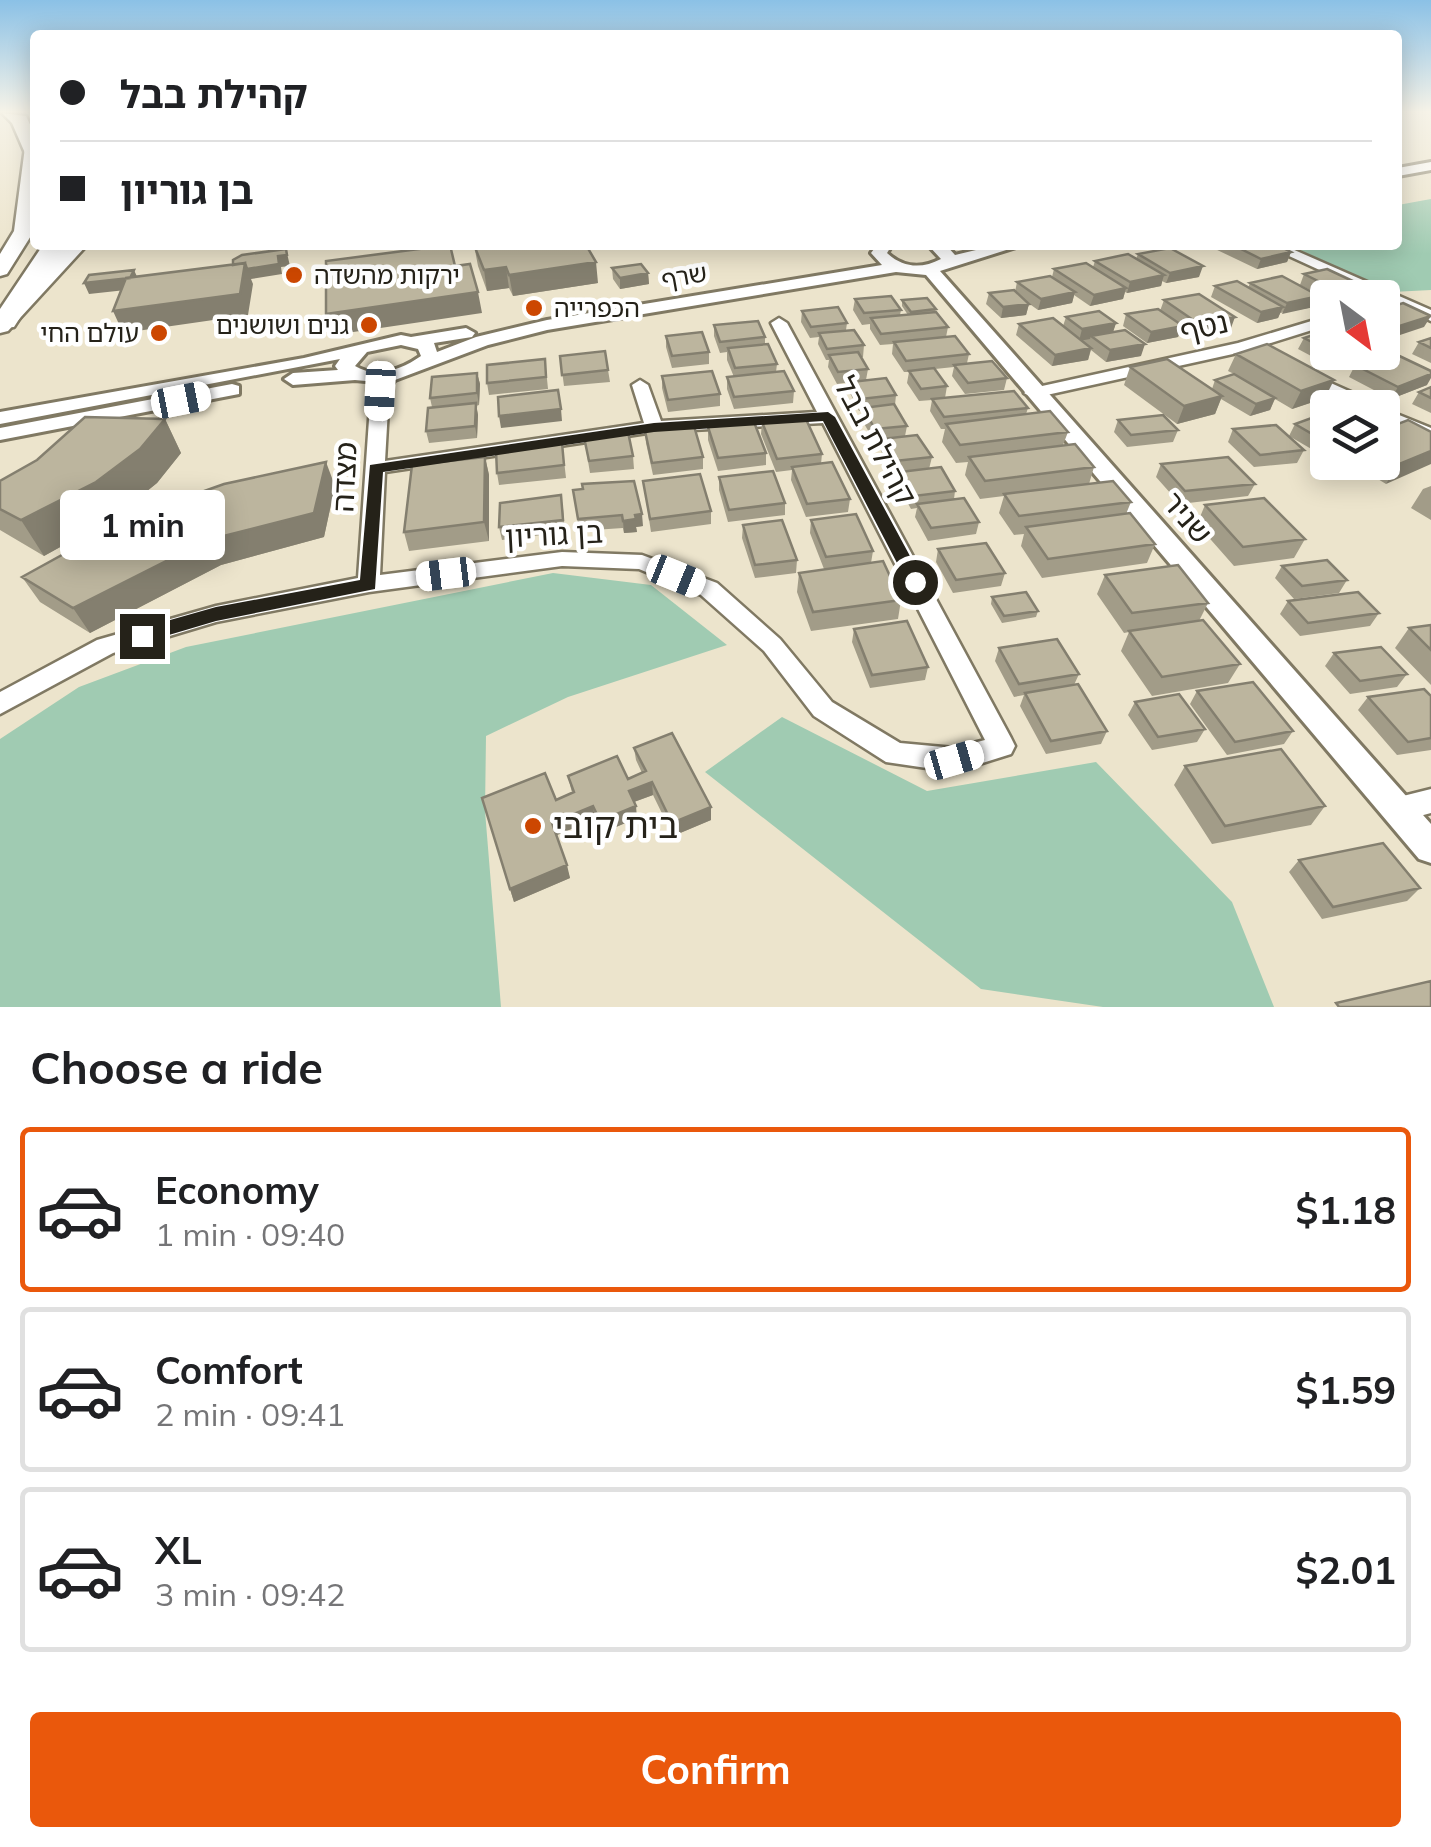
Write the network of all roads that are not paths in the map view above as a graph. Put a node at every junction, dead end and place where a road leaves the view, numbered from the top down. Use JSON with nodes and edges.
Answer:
{"nodes":[{"id":1,"x":1431,"y":166,"type":"edge"},
{"id":2,"x":1402,"y":171,"type":"edge"},
{"id":3,"x":1431,"y":174,"type":"edge"},
{"id":4,"x":30,"y":177,"type":"edge"},
{"id":5,"x":1402,"y":179,"type":"edge"},
{"id":6,"x":52,"y":250,"type":"edge"},
{"id":7,"x":72,"y":250,"type":"edge"},
{"id":8,"x":873,"y":250,"type":"edge"},
{"id":9,"x":882,"y":250,"type":"edge"},
{"id":10,"x":944,"y":250,"type":"edge"},
{"id":11,"x":996,"y":250,"type":"edge"},
{"id":12,"x":1282,"y":250,"type":"edge"},
{"id":13,"x":939,"y":265,"type":"junction"},
{"id":14,"x":897,"y":267,"type":"junction"},
{"id":15,"x":0,"y":270,"type":"edge"},
{"id":16,"x":1345,"y":280,"type":"edge"},
{"id":17,"x":1431,"y":297,"type":"edge"},
{"id":18,"x":1400,"y":300,"type":"edge"},
{"id":19,"x":1400,"y":305,"type":"edge"},
{"id":20,"x":1431,"y":316,"type":"edge"},
{"id":21,"x":779,"y":323,"type":"dead end"},
{"id":22,"x":3,"y":324,"type":"edge"},
{"id":23,"x":1310,"y":326,"type":"edge"},
{"id":24,"x":416,"y":341,"type":"junction"},
{"id":25,"x":1242,"y":347,"type":"junction"},
{"id":26,"x":361,"y":348,"type":"junction"},
{"id":27,"x":425,"y":363,"type":"junction"},
{"id":28,"x":354,"y":375,"type":"junction"},
{"id":29,"x":388,"y":376,"type":"junction"},
{"id":30,"x":640,"y":385,"type":"dead end"},
{"id":31,"x":1333,"y":390,"type":"edge"},
{"id":32,"x":1032,"y":392,"type":"junction"},
{"id":33,"x":828,"y":417,"type":"junction"},
{"id":34,"x":0,"y":418,"type":"edge"},
{"id":35,"x":1400,"y":420,"type":"edge"},
{"id":36,"x":654,"y":427,"type":"junction"},
{"id":37,"x":0,"y":434,"type":"edge"},
{"id":38,"x":1431,"y":435,"type":"edge"},
{"id":39,"x":376,"y":468,"type":"junction"},
{"id":40,"x":369,"y":584,"type":"junction"},
{"id":41,"x":0,"y":704,"type":"edge"},
{"id":42,"x":1002,"y":746,"type":"joint"},
{"id":43,"x":1431,"y":801,"type":"edge"},
{"id":44,"x":1397,"y":809,"type":"junction"},
{"id":45,"x":1431,"y":848,"type":"edge"}],
"edges":[{"from":1,"to":2,"type":"street"},
{"from":3,"to":5,"type":"street"},
{"from":4,"to":15,"type":"main road"},
{"from":6,"to":22,"type":"highway"},
{"from":7,"to":22,"type":"main road"},
{"from":8,"to":24,"type":"street","name":"שרף"},
{"from":9,"to":14,"type":"street"},
{"from":10,"to":13,"type":"street","name":"שניר"},
{"from":11,"to":13,"type":"street"},
{"from":12,"to":16,"type":"street"},
{"from":13,"to":14,"type":"street","name":"שרף"},
{"from":13,"to":32,"type":"street","name":"שניר"},
{"from":14,"to":27,"type":"street","name":"שרף"},
{"from":17,"to":18,"type":"street"},
{"from":19,"to":20,"type":"street"},
{"from":21,"to":33,"type":"street","name":"קהילת בבל"},
{"from":23,"to":25,"type":"street","name":"נטף"},
{"from":24,"to":26,"type":"street","name":"שרף"},
{"from":24,"to":27,"type":"street"},
{"from":25,"to":31,"type":"street"},
{"from":25,"to":32,"type":"street","name":"נטף"},
{"from":26,"to":28,"type":"street"},
{"from":26,"to":34,"type":"street"},
{"from":27,"to":29,"type":"street","name":"שרף"},
{"from":28,"to":29,"type":"street"},
{"from":28,"to":37,"type":"street"},
{"from":29,"to":39,"type":"street","name":"מצדה"},
{"from":30,"to":36,"type":"street"},
{"from":32,"to":44,"type":"street","name":"שניר"},
{"from":33,"to":36,"type":"street"},
{"from":33,"to":42,"type":"street","name":"קהילת בבל"},
{"from":35,"to":38,"type":"street"},
{"from":36,"to":39,"type":"street"},
{"from":39,"to":40,"type":"street","name":"מצדה"},
{"from":40,"to":41,"type":"street","name":"בן גוריון"},
{"from":40,"to":42,"type":"street","name":"בן גוריון"},
{"from":43,"to":44,"type":"street"},
{"from":44,"to":45,"type":"street","name":"שניר"}]}
